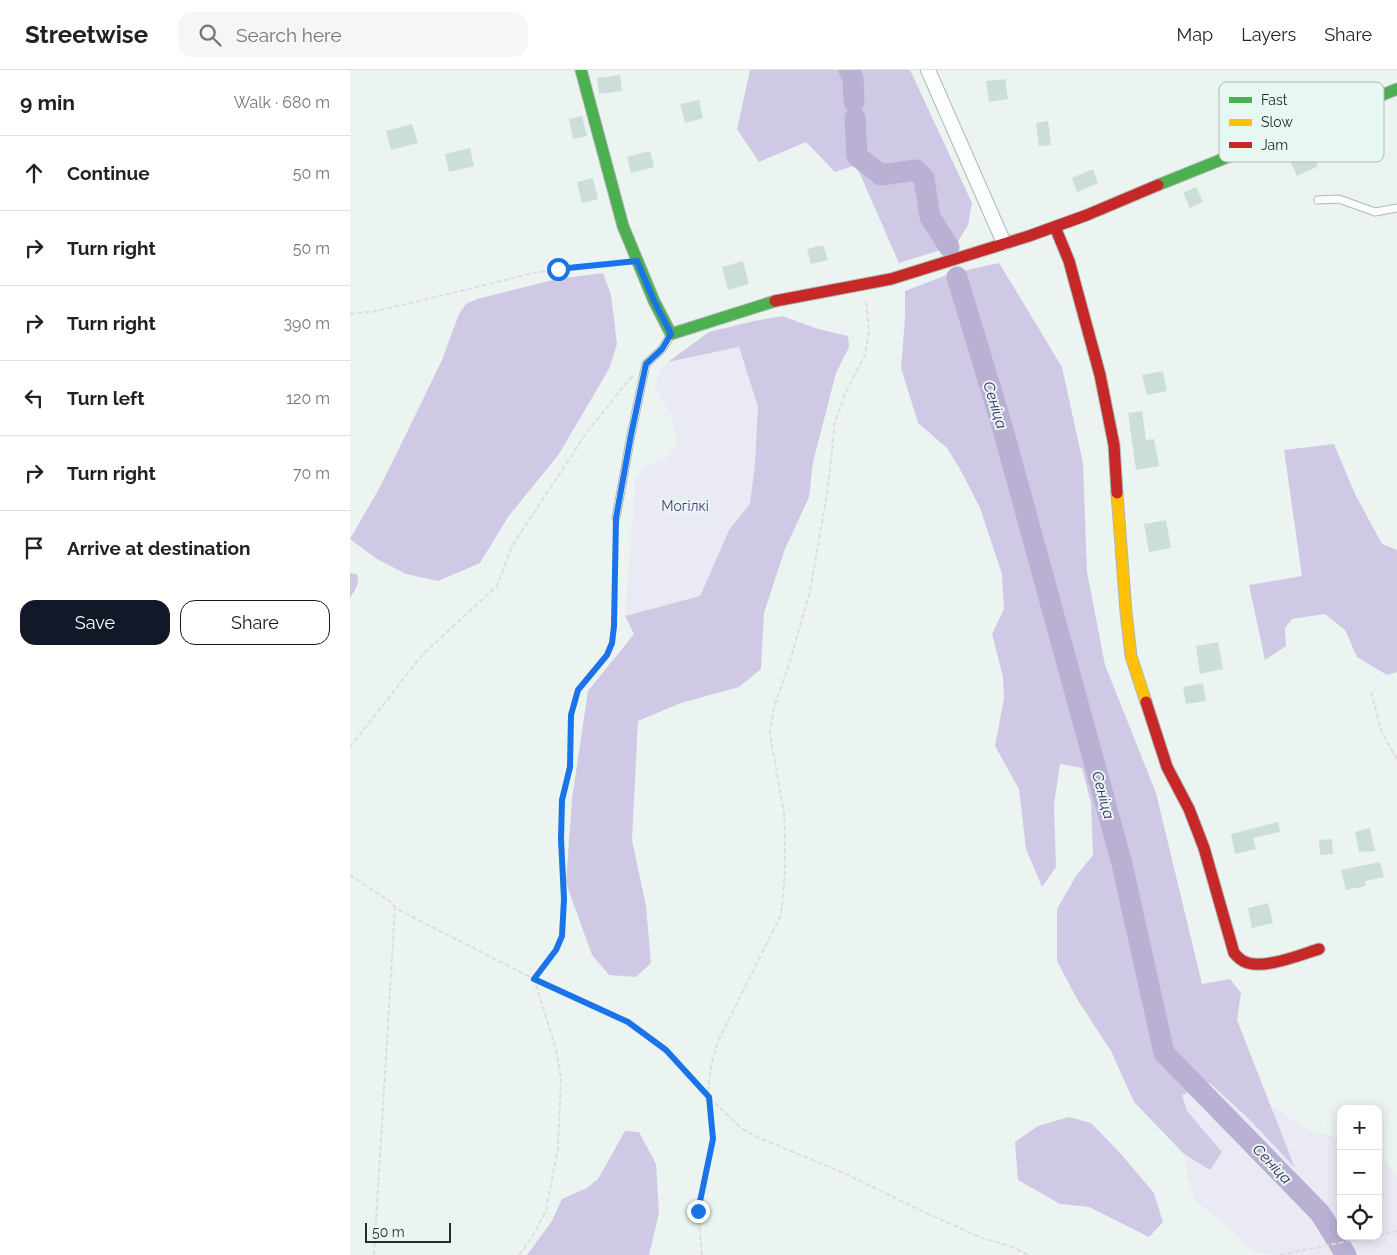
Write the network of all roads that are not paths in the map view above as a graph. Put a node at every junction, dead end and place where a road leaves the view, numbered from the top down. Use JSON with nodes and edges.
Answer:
{"nodes":[{"id":1,"x":581,"y":70,"type":"edge"},
{"id":2,"x":928,"y":70,"type":"edge"},
{"id":3,"x":1397,"y":89,"type":"edge"},
{"id":4,"x":1384,"y":94,"type":"edge"},
{"id":5,"x":1219,"y":160,"type":"edge"},
{"id":6,"x":1318,"y":200,"type":"dead end"},
{"id":7,"x":1397,"y":208,"type":"edge"},
{"id":8,"x":1055,"y":227,"type":"junction"},
{"id":9,"x":1004,"y":243,"type":"junction"},
{"id":10,"x":671,"y":334,"type":"junction"},
{"id":11,"x":616,"y":518,"type":"road end"},
{"id":12,"x":1319,"y":949,"type":"dead end"}],
"edges":[{"from":1,"to":10,"type":"street"},
{"from":2,"to":9,"type":"street"},
{"from":3,"to":4,"type":"street"},
{"from":5,"to":8,"type":"street"},
{"from":6,"to":7,"type":"lane"},
{"from":8,"to":9,"type":"street"},
{"from":8,"to":12,"type":"street"},
{"from":9,"to":10,"type":"street"},
{"from":10,"to":11,"type":"lane"}]}
